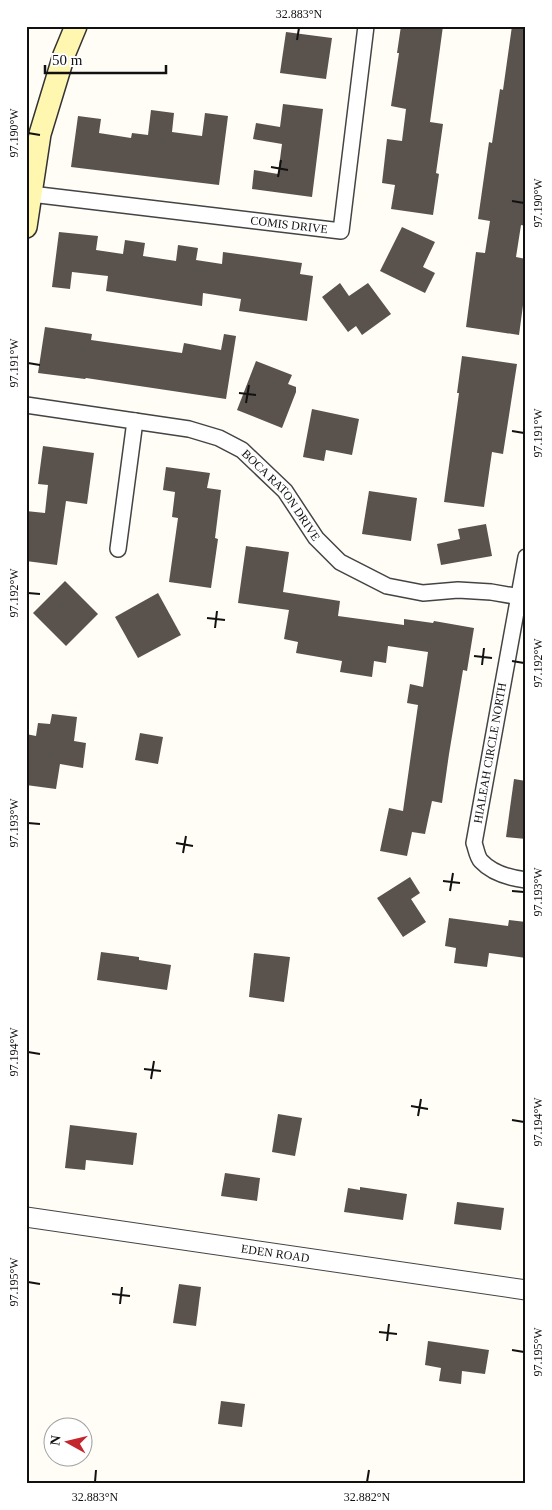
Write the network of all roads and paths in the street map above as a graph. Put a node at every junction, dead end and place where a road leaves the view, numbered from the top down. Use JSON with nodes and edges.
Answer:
{"nodes":[{"id":1,"x":76,"y":26,"type":"edge"},
{"id":2,"x":366,"y":26,"type":"edge"},
{"id":3,"x":31,"y":194,"type":"junction"},
{"id":4,"x":26,"y":227,"type":"edge"},
{"id":5,"x":26,"y":405,"type":"edge"},
{"id":6,"x":135,"y":421,"type":"junction"},
{"id":7,"x":118,"y":550,"type":"dead end"},
{"id":8,"x":526,"y":557,"type":"edge"},
{"id":9,"x":522,"y":597,"type":"edge"},
{"id":10,"x":526,"y":880,"type":"edge"},
{"id":11,"x":26,"y":1217,"type":"edge"},
{"id":12,"x":526,"y":1290,"type":"edge"}],
"edges":[{"from":1,"to":3,"type":"main road"},
{"from":2,"to":3,"type":"street","name":"COMIS DRIVE"},
{"from":3,"to":4,"type":"main road"},
{"from":5,"to":6,"type":"street","name":"BOCA RATON DRIVE"},
{"from":6,"to":7,"type":"street"},
{"from":6,"to":9,"type":"street","name":"BOCA RATON DRIVE"},
{"from":8,"to":9,"type":"street","name":"HIALEAH CIRCLE NORTH"},
{"from":9,"to":10,"type":"street","name":"HIALEAH CIRCLE NORTH"},
{"from":11,"to":12,"type":"street","name":"EDEN ROAD"}]}
